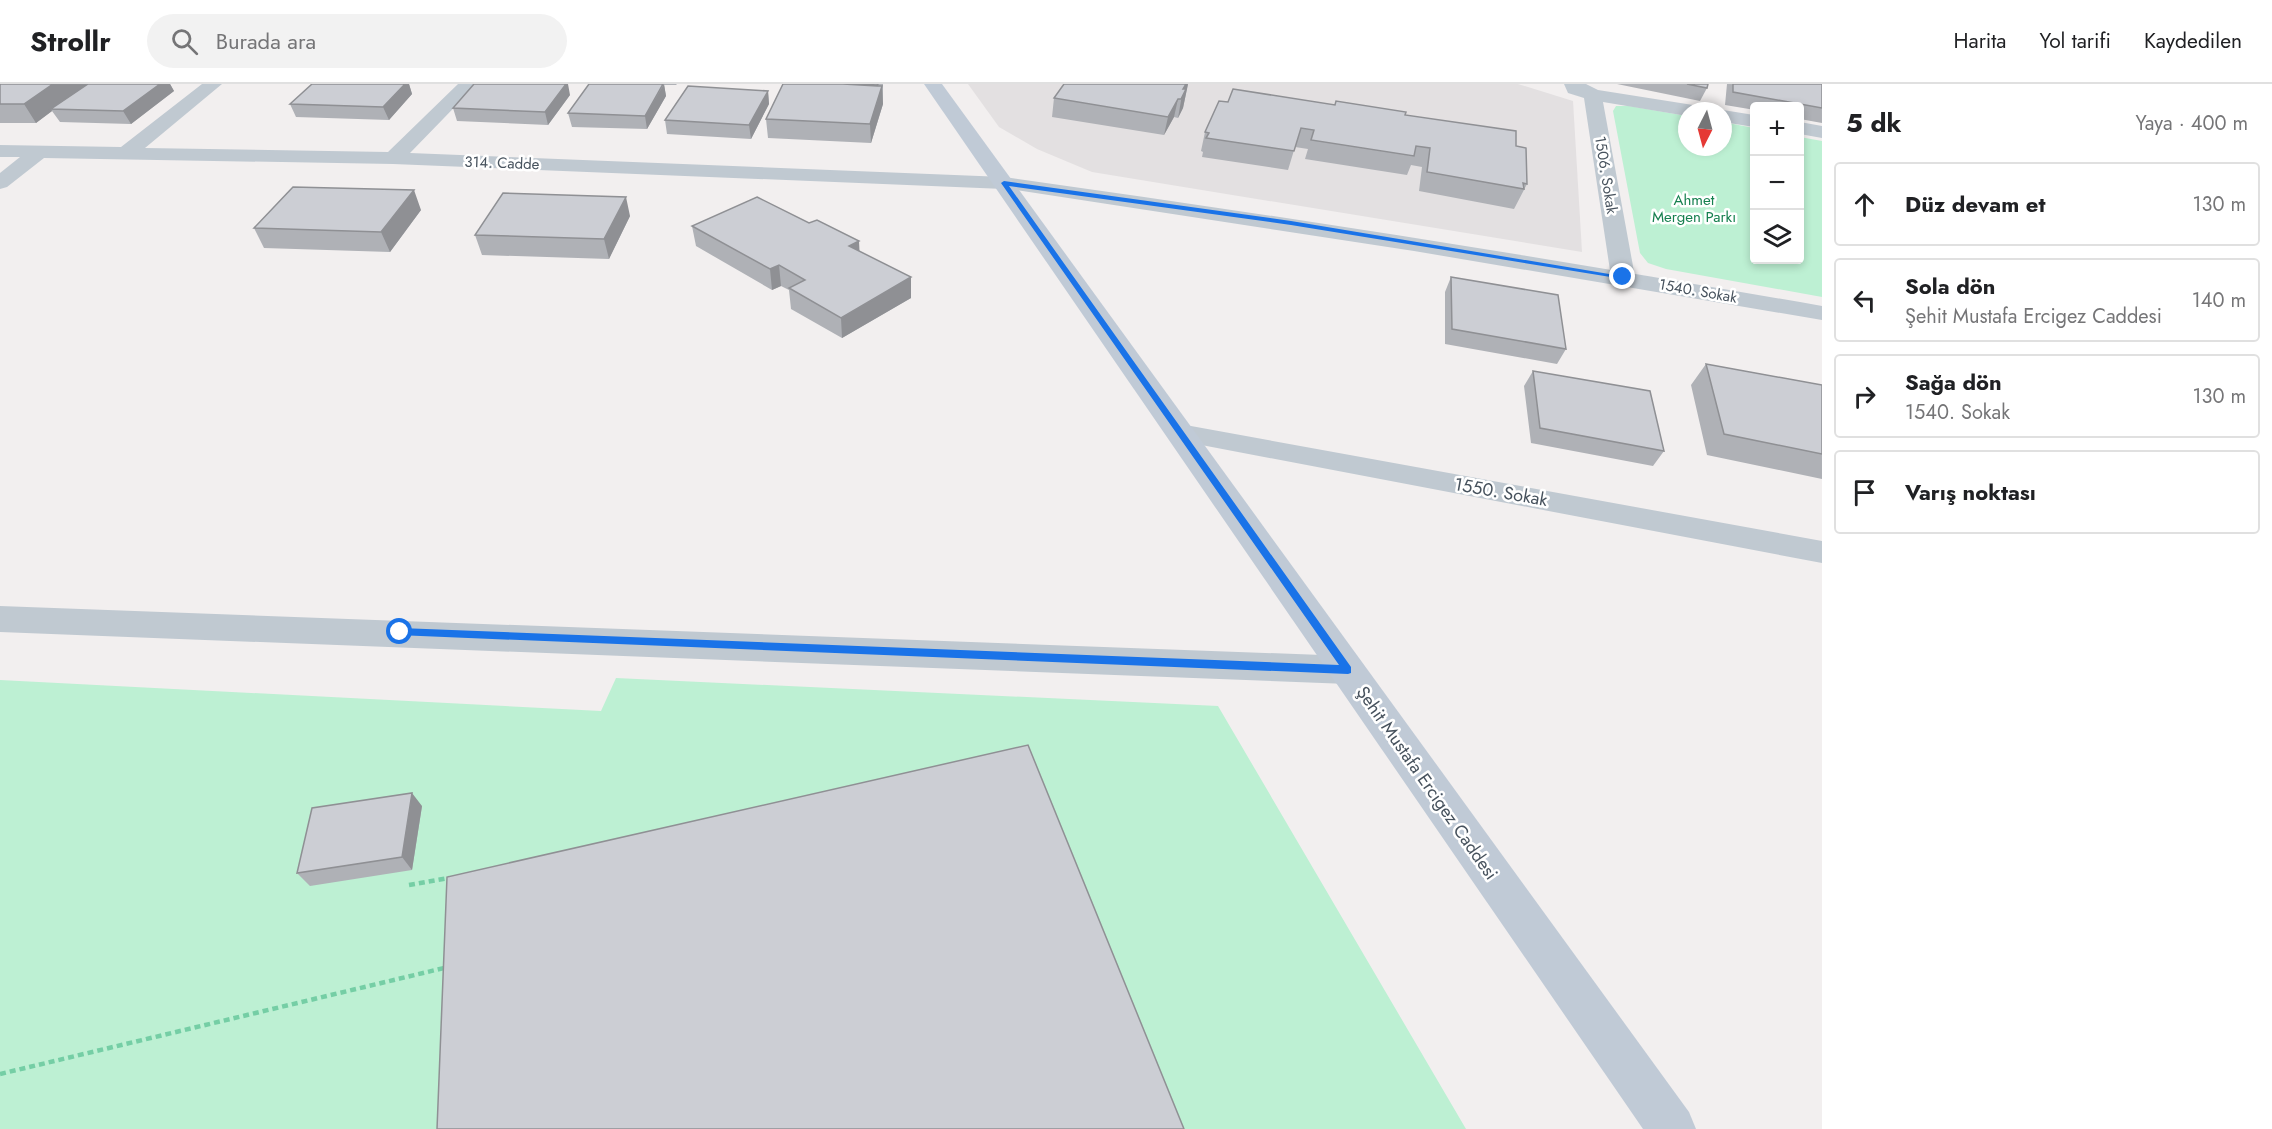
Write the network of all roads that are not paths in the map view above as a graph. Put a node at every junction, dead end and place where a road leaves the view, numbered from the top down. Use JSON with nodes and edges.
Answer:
{"nodes":[{"id":1,"x":213,"y":84,"type":"edge"},
{"id":2,"x":468,"y":84,"type":"edge"},
{"id":3,"x":933,"y":84,"type":"edge"},
{"id":4,"x":1555,"y":84,"type":"edge"},
{"id":5,"x":1573,"y":84,"type":"edge"},
{"id":6,"x":1593,"y":95,"type":"junction"},
{"id":7,"x":1678,"y":109,"type":"edge"},
{"id":8,"x":1732,"y":117,"type":"edge"},
{"id":9,"x":1750,"y":120,"type":"edge"},
{"id":10,"x":1804,"y":129,"type":"edge"},
{"id":11,"x":1822,"y":132,"type":"edge"},
{"id":12,"x":0,"y":151,"type":"edge"},
{"id":13,"x":39,"y":152,"type":"junction"},
{"id":14,"x":127,"y":152,"type":"junction"},
{"id":15,"x":393,"y":158,"type":"junction"},
{"id":16,"x":0,"y":183,"type":"edge"},
{"id":17,"x":1004,"y":183,"type":"junction"},
{"id":18,"x":1623,"y":277,"type":"junction"},
{"id":19,"x":1822,"y":313,"type":"edge"},
{"id":20,"x":1180,"y":433,"type":"junction"},
{"id":21,"x":1822,"y":552,"type":"edge"},
{"id":22,"x":0,"y":619,"type":"edge"},
{"id":23,"x":1348,"y":670,"type":"junction"},
{"id":24,"x":1672,"y":1129,"type":"edge"}],
"edges":[{"from":1,"to":14,"type":"street"},
{"from":2,"to":15,"type":"street"},
{"from":3,"to":17,"type":"main road","name":"Şehit Mustafa Ercigez Caddesi"},
{"from":4,"to":6,"type":"street"},
{"from":5,"to":6,"type":"street"},
{"from":6,"to":7,"type":"street"},
{"from":6,"to":18,"type":"street","name":"1506. Sokak"},
{"from":8,"to":9,"type":"street"},
{"from":10,"to":11,"type":"street"},
{"from":12,"to":13,"type":"street","name":"314. Cadde"},
{"from":13,"to":14,"type":"street","name":"314. Cadde"},
{"from":13,"to":16,"type":"street"},
{"from":14,"to":15,"type":"street","name":"314. Cadde"},
{"from":15,"to":17,"type":"street","name":"314. Cadde"},
{"from":17,"to":18,"type":"street","name":"1540. Sokak"},
{"from":17,"to":20,"type":"main road","name":"Şehit Mustafa Ercigez Caddesi"},
{"from":18,"to":19,"type":"street","name":"1540. Sokak"},
{"from":20,"to":21,"type":"street","name":"1550. Sokak"},
{"from":20,"to":23,"type":"main road","name":"Şehit Mustafa Ercigez Caddesi"},
{"from":22,"to":23,"type":"street"},
{"from":23,"to":24,"type":"main road","name":"Şehit Mustafa Ercigez Caddesi"}]}
